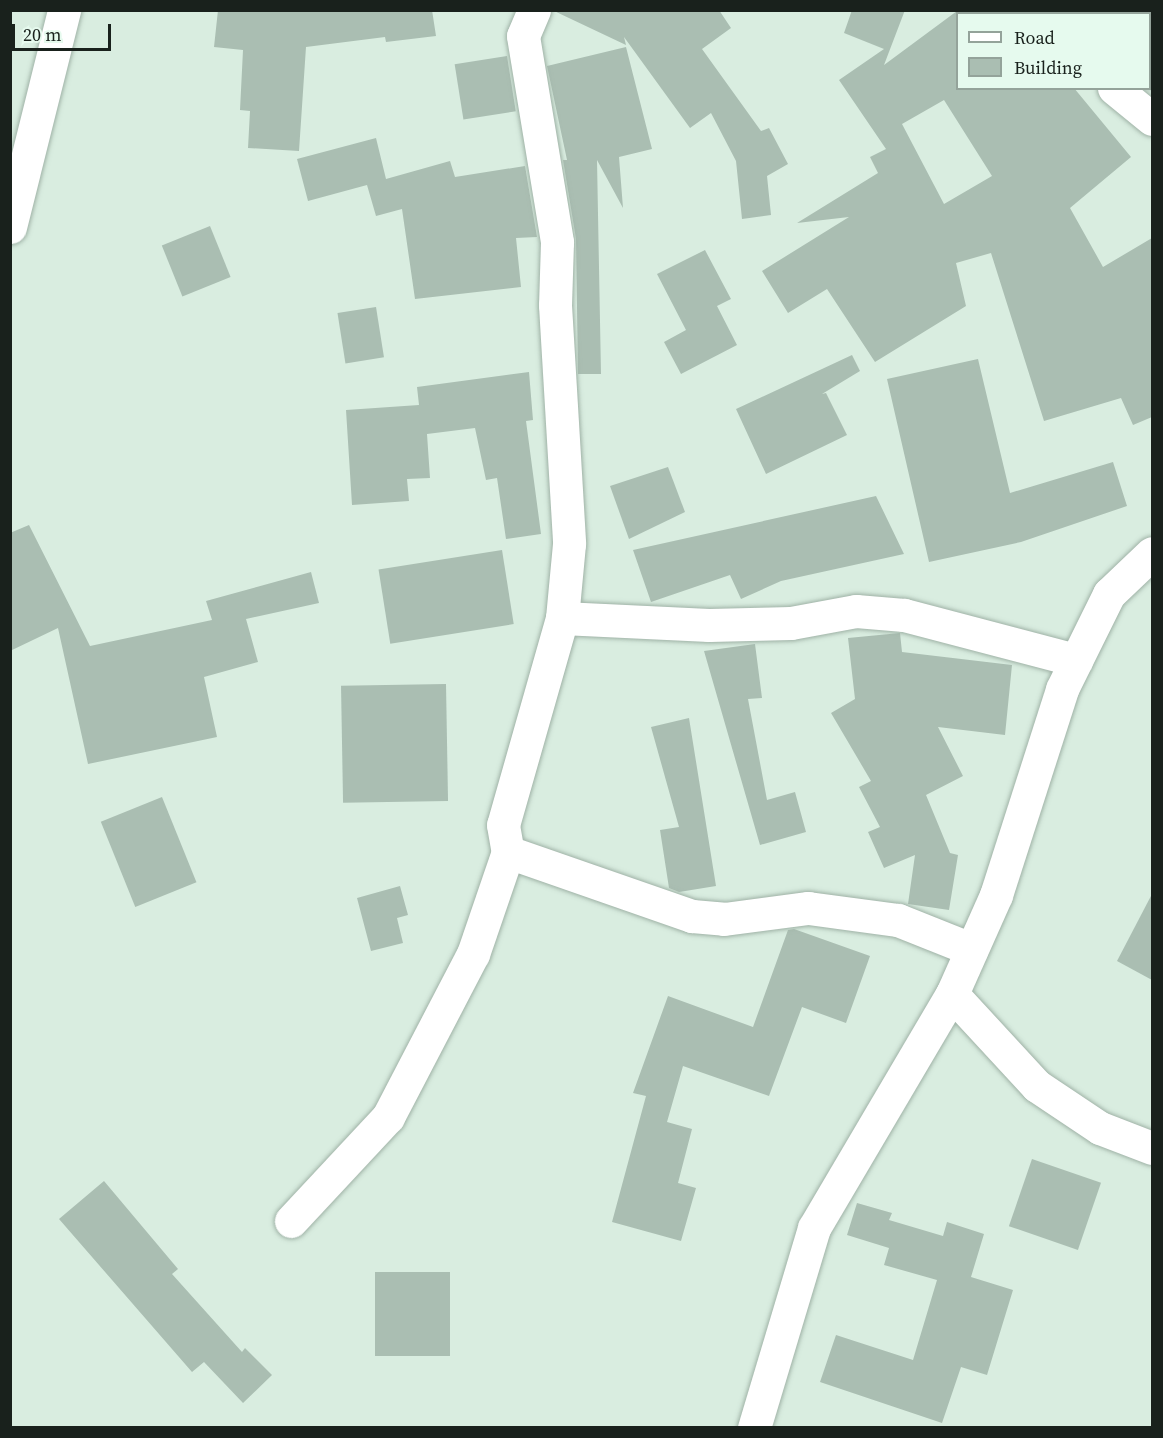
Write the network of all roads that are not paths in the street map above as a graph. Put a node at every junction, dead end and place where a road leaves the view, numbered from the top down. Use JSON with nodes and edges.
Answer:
{"nodes":[{"id":1,"x":64,"y":10,"type":"edge"},
{"id":2,"x":534,"y":10,"type":"edge"},
{"id":3,"x":1116,"y":90,"type":"edge"},
{"id":4,"x":1152,"y":119,"type":"edge"},
{"id":5,"x":10,"y":227,"type":"edge"},
{"id":6,"x":1152,"y":553,"type":"edge"},
{"id":7,"x":562,"y":618,"type":"junction"},
{"id":8,"x":1076,"y":660,"type":"junction"},
{"id":9,"x":508,"y":852,"type":"junction"},
{"id":10,"x":971,"y":949,"type":"junction"},
{"id":11,"x":952,"y":994,"type":"junction"},
{"id":12,"x":1152,"y":1148,"type":"edge"},
{"id":13,"x":291,"y":1221,"type":"dead end"},
{"id":14,"x":754,"y":1428,"type":"edge"}],
"edges":[{"from":1,"to":5,"type":"street"},
{"from":2,"to":7,"type":"street"},
{"from":3,"to":4,"type":"street"},
{"from":6,"to":8,"type":"street"},
{"from":7,"to":8,"type":"street"},
{"from":7,"to":9,"type":"street"},
{"from":8,"to":10,"type":"street"},
{"from":9,"to":10,"type":"street"},
{"from":9,"to":13,"type":"street"},
{"from":10,"to":11,"type":"street"},
{"from":11,"to":12,"type":"street"},
{"from":11,"to":14,"type":"street"}]}
